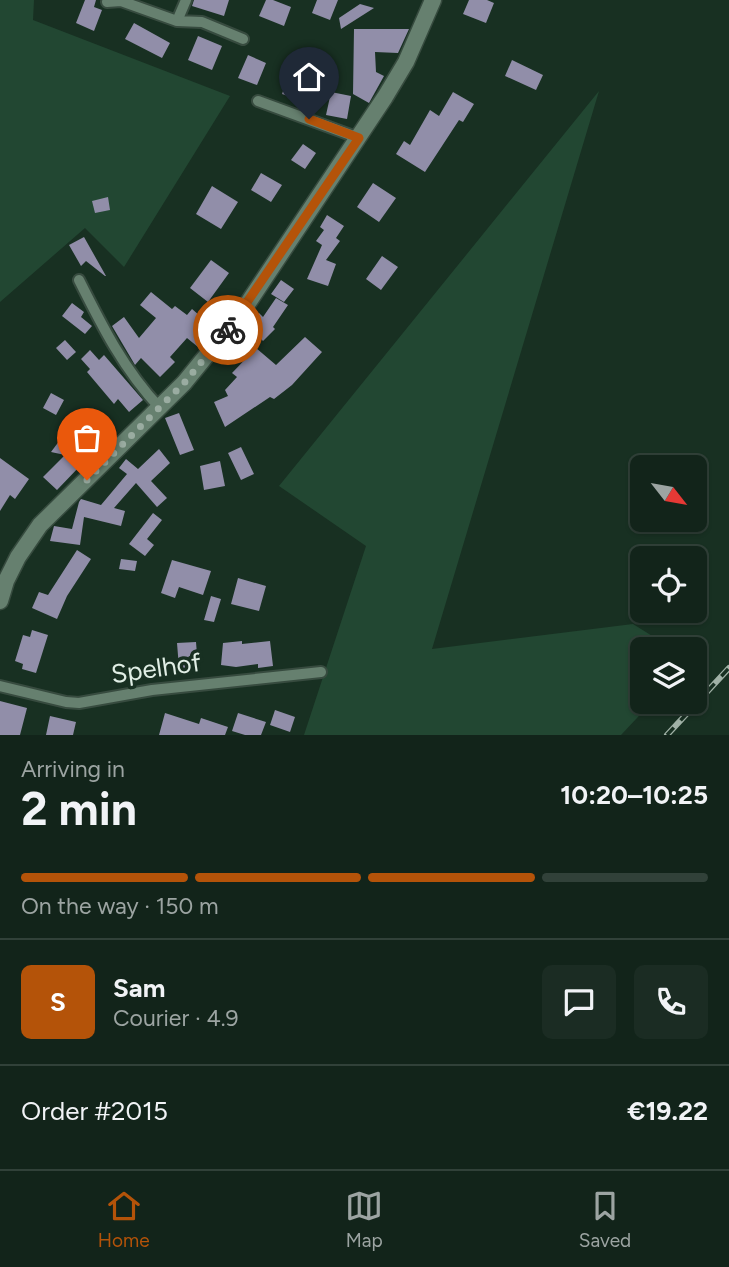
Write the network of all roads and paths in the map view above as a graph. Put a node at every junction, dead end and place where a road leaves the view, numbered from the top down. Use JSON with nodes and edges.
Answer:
{"nodes":[{"id":1,"x":186,"y":0,"type":"edge"},
{"id":2,"x":433,"y":0,"type":"edge"},
{"id":3,"x":107,"y":2,"type":"dead end"},
{"id":4,"x":177,"y":21,"type":"junction"},
{"id":5,"x":243,"y":39,"type":"dead end"},
{"id":6,"x":258,"y":101,"type":"dead end"},
{"id":7,"x":359,"y":138,"type":"junction"},
{"id":8,"x":79,"y":279,"type":"dead end"},
{"id":9,"x":160,"y":408,"type":"junction"},
{"id":10,"x":0,"y":601,"type":"edge"},
{"id":11,"x":321,"y":672,"type":"dead end"},
{"id":12,"x":0,"y":686,"type":"edge"}],
"edges":[{"from":1,"to":4,"type":"street"},
{"from":2,"to":7,"type":"main road"},
{"from":3,"to":4,"type":"street"},
{"from":4,"to":5,"type":"street"},
{"from":6,"to":7,"type":"street"},
{"from":7,"to":9,"type":"main road"},
{"from":8,"to":9,"type":"street"},
{"from":9,"to":10,"type":"main road"},
{"from":11,"to":12,"type":"street","name":"Spelhof"}]}
